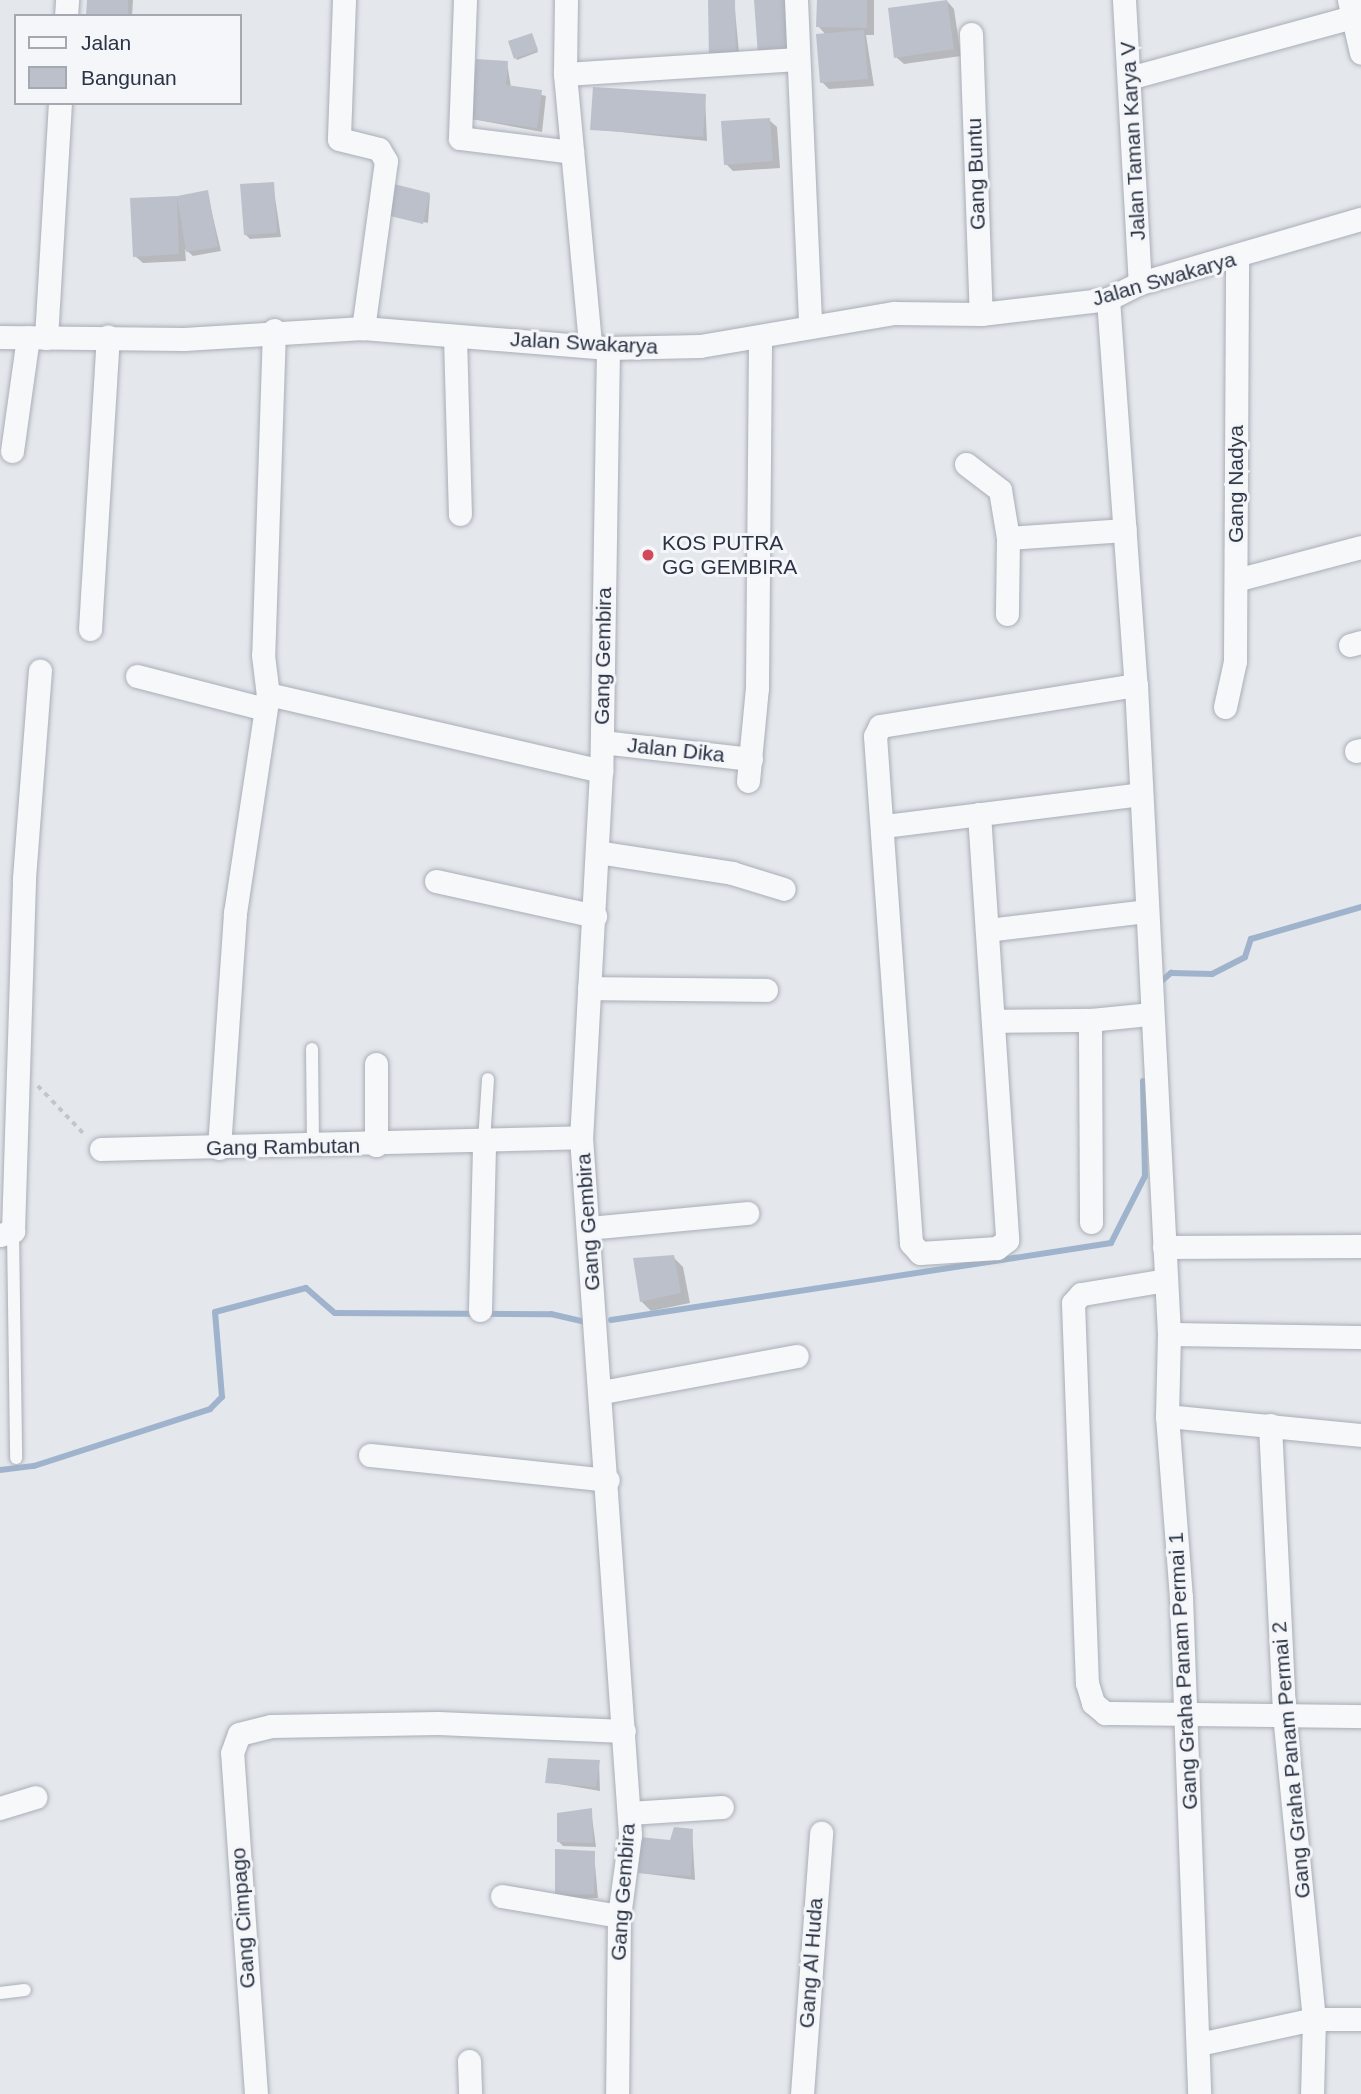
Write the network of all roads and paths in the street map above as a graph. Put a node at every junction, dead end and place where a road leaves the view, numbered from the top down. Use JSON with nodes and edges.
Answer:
{"nodes":[{"id":1,"x":344,"y":0,"type":"edge"},
{"id":2,"x":465,"y":0,"type":"edge"},
{"id":3,"x":566,"y":0,"type":"edge"},
{"id":4,"x":796,"y":0,"type":"edge"},
{"id":5,"x":1124,"y":0,"type":"edge"},
{"id":6,"x":1350,"y":8,"type":"edge"},
{"id":7,"x":971,"y":34,"type":"dead end"},
{"id":8,"x":1361,"y":53,"type":"edge"},
{"id":9,"x":798,"y":59,"type":"junction"},
{"id":10,"x":565,"y":74,"type":"junction"},
{"id":11,"x":1129,"y":78,"type":"junction"},
{"id":12,"x":60,"y":105,"type":"edge"},
{"id":13,"x":572,"y":152,"type":"junction"},
{"id":14,"x":1361,"y":219,"type":"edge"},
{"id":15,"x":1237,"y":260,"type":"junction"},
{"id":16,"x":1140,"y":283,"type":"junction"},
{"id":17,"x":1108,"y":299,"type":"junction"},
{"id":18,"x":981,"y":314,"type":"junction"},
{"id":19,"x":810,"y":326,"type":"junction"},
{"id":20,"x":363,"y":328,"type":"junction"},
{"id":21,"x":274,"y":330,"type":"junction"},
{"id":22,"x":0,"y":337,"type":"edge"},
{"id":23,"x":37,"y":337,"type":"junction"},
{"id":24,"x":108,"y":337,"type":"junction"},
{"id":25,"x":455,"y":337,"type":"junction"},
{"id":26,"x":760,"y":340,"type":"junction"},
{"id":27,"x":599,"y":345,"type":"junction"},
{"id":28,"x":12,"y":452,"type":"dead end"},
{"id":29,"x":966,"y":464,"type":"dead end"},
{"id":30,"x":460,"y":514,"type":"dead end"},
{"id":31,"x":1125,"y":530,"type":"junction"},
{"id":32,"x":1008,"y":538,"type":"junction"},
{"id":33,"x":1361,"y":547,"type":"edge"},
{"id":34,"x":1236,"y":580,"type":"junction"},
{"id":35,"x":1007,"y":614,"type":"dead end"},
{"id":36,"x":90,"y":629,"type":"dead end"},
{"id":37,"x":40,"y":671,"type":"dead end"},
{"id":38,"x":137,"y":676,"type":"dead end"},
{"id":39,"x":1136,"y":685,"type":"junction"},
{"id":40,"x":267,"y":702,"type":"junction"},
{"id":41,"x":1225,"y":707,"type":"dead end"},
{"id":42,"x":602,"y":742,"type":"junction"},
{"id":43,"x":601,"y":771,"type":"junction"},
{"id":44,"x":1141,"y":794,"type":"junction"},
{"id":45,"x":979,"y":814,"type":"junction"},
{"id":46,"x":885,"y":825,"type":"junction"},
{"id":47,"x":597,"y":852,"type":"junction"},
{"id":48,"x":436,"y":881,"type":"dead end"},
{"id":49,"x":784,"y":889,"type":"dead end"},
{"id":50,"x":1146,"y":911,"type":"junction"},
{"id":51,"x":595,"y":916,"type":"junction"},
{"id":52,"x":987,"y":930,"type":"junction"},
{"id":53,"x":589,"y":988,"type":"junction"},
{"id":54,"x":766,"y":990,"type":"dead end"},
{"id":55,"x":1150,"y":1014,"type":"junction"},
{"id":56,"x":1090,"y":1020,"type":"junction"},
{"id":57,"x":993,"y":1021,"type":"junction"},
{"id":58,"x":312,"y":1049,"type":"dead end"},
{"id":59,"x":376,"y":1064,"type":"dead end"},
{"id":60,"x":19,"y":1067,"type":"junction"},
{"id":61,"x":488,"y":1080,"type":"dead end"},
{"id":62,"x":581,"y":1137,"type":"junction"},
{"id":63,"x":484,"y":1140,"type":"junction"},
{"id":64,"x":376,"y":1145,"type":"junction"},
{"id":65,"x":313,"y":1146,"type":"junction"},
{"id":66,"x":219,"y":1148,"type":"junction"},
{"id":67,"x":101,"y":1149,"type":"joint"},
{"id":68,"x":747,"y":1213,"type":"dead end"},
{"id":69,"x":1091,"y":1222,"type":"dead end"},
{"id":70,"x":588,"y":1228,"type":"junction"},
{"id":71,"x":7,"y":1233,"type":"edge"},
{"id":72,"x":1361,"y":1246,"type":"edge"},
{"id":73,"x":1164,"y":1247,"type":"junction"},
{"id":74,"x":1166,"y":1280,"type":"junction"},
{"id":75,"x":481,"y":1310,"type":"dead end"},
{"id":76,"x":1169,"y":1334,"type":"junction"},
{"id":77,"x":1361,"y":1337,"type":"edge"},
{"id":78,"x":797,"y":1356,"type":"dead end"},
{"id":79,"x":602,"y":1392,"type":"junction"},
{"id":80,"x":1167,"y":1416,"type":"junction"},
{"id":81,"x":1270,"y":1425,"type":"junction"},
{"id":82,"x":1361,"y":1435,"type":"edge"},
{"id":83,"x":370,"y":1455,"type":"dead end"},
{"id":84,"x":16,"y":1458,"type":"dead end"},
{"id":85,"x":608,"y":1480,"type":"junction"},
{"id":86,"x":1186,"y":1713,"type":"junction"},
{"id":87,"x":1284,"y":1714,"type":"junction"},
{"id":88,"x":1361,"y":1716,"type":"edge"},
{"id":89,"x":624,"y":1731,"type":"junction"},
{"id":90,"x":35,"y":1797,"type":"dead end"},
{"id":91,"x":722,"y":1807,"type":"dead end"},
{"id":92,"x":0,"y":1808,"type":"edge"},
{"id":93,"x":629,"y":1813,"type":"junction"},
{"id":94,"x":821,"y":1833,"type":"dead end"},
{"id":95,"x":502,"y":1896,"type":"dead end"},
{"id":96,"x":619,"y":1916,"type":"junction"},
{"id":97,"x":25,"y":1990,"type":"dead end"},
{"id":98,"x":0,"y":1993,"type":"edge"},
{"id":99,"x":1314,"y":2019,"type":"junction"},
{"id":100,"x":1361,"y":2019,"type":"edge"},
{"id":101,"x":1199,"y":2044,"type":"junction"},
{"id":102,"x":470,"y":2061,"type":"dead end"},
{"id":103,"x":256,"y":2094,"type":"edge"},
{"id":104,"x":470,"y":2094,"type":"edge"},
{"id":105,"x":617,"y":2094,"type":"edge"},
{"id":106,"x":802,"y":2094,"type":"edge"},
{"id":107,"x":1199,"y":2094,"type":"edge"},
{"id":108,"x":1312,"y":2094,"type":"edge"}],
"edges":[{"from":1,"to":20,"type":"street"},
{"from":2,"to":13,"type":"street"},
{"from":3,"to":10,"type":"street","name":"Gang Gembira"},
{"from":4,"to":9,"type":"street"},
{"from":5,"to":11,"type":"street","name":"Jalan Taman Karya V"},
{"from":6,"to":8,"type":"street"},
{"from":6,"to":11,"type":"street"},
{"from":7,"to":18,"type":"street","name":"Gang Buntu"},
{"from":9,"to":10,"type":"street"},
{"from":9,"to":19,"type":"street"},
{"from":10,"to":13,"type":"street","name":"Gang Gembira"},
{"from":11,"to":16,"type":"street","name":"Jalan Taman Karya V"},
{"from":12,"to":23,"type":"street"},
{"from":13,"to":27,"type":"street","name":"Gang Gembira"},
{"from":14,"to":15,"type":"street","name":"Jalan Swakarya"},
{"from":15,"to":16,"type":"street","name":"Jalan Swakarya"},
{"from":15,"to":34,"type":"street","name":"Gang Nadya"},
{"from":16,"to":17,"type":"street","name":"Jalan Swakarya"},
{"from":17,"to":18,"type":"street","name":"Jalan Swakarya"},
{"from":17,"to":31,"type":"street","name":"Gang Graha Panam Permai 1"},
{"from":18,"to":19,"type":"street","name":"Jalan Swakarya"},
{"from":19,"to":26,"type":"street","name":"Jalan Swakarya"},
{"from":20,"to":21,"type":"street","name":"Jalan Swakarya"},
{"from":20,"to":25,"type":"street","name":"Jalan Swakarya"},
{"from":21,"to":24,"type":"street","name":"Jalan Swakarya"},
{"from":21,"to":40,"type":"street"},
{"from":22,"to":23,"type":"street","name":"Jalan Swakarya"},
{"from":23,"to":24,"type":"street","name":"Jalan Swakarya"},
{"from":23,"to":28,"type":"street"},
{"from":24,"to":36,"type":"street"},
{"from":25,"to":27,"type":"street","name":"Jalan Swakarya"},
{"from":25,"to":30,"type":"street"},
{"from":26,"to":27,"type":"street","name":"Jalan Swakarya"},
{"from":26,"to":42,"type":"street","name":"Jalan Dika"},
{"from":27,"to":42,"type":"street","name":"Gang Gembira"},
{"from":29,"to":32,"type":"street"},
{"from":31,"to":32,"type":"street"},
{"from":31,"to":39,"type":"street","name":"Gang Graha Panam Permai 1"},
{"from":32,"to":35,"type":"street"},
{"from":33,"to":34,"type":"street"},
{"from":34,"to":41,"type":"street","name":"Gang Nadya"},
{"from":37,"to":60,"type":"street"},
{"from":38,"to":40,"type":"street"},
{"from":39,"to":44,"type":"street","name":"Gang Graha Panam Permai 1"},
{"from":39,"to":46,"type":"street"},
{"from":40,"to":43,"type":"street"},
{"from":40,"to":66,"type":"street"},
{"from":42,"to":43,"type":"street","name":"Gang Gembira"},
{"from":43,"to":47,"type":"street","name":"Gang Gembira"},
{"from":44,"to":45,"type":"street"},
{"from":44,"to":50,"type":"street","name":"Gang Graha Panam Permai 1"},
{"from":45,"to":46,"type":"street"},
{"from":45,"to":52,"type":"street"},
{"from":46,"to":57,"type":"street"},
{"from":47,"to":49,"type":"street"},
{"from":47,"to":51,"type":"street","name":"Gang Gembira"},
{"from":48,"to":51,"type":"street"},
{"from":50,"to":52,"type":"street"},
{"from":50,"to":55,"type":"street","name":"Gang Graha Panam Permai 1"},
{"from":51,"to":53,"type":"street","name":"Gang Gembira"},
{"from":52,"to":57,"type":"street"},
{"from":53,"to":54,"type":"street"},
{"from":53,"to":62,"type":"street","name":"Gang Gembira"},
{"from":55,"to":56,"type":"street"},
{"from":55,"to":73,"type":"street","name":"Gang Graha Panam Permai 1"},
{"from":56,"to":57,"type":"street"},
{"from":56,"to":69,"type":"street"},
{"from":58,"to":65,"type":"lane"},
{"from":59,"to":64,"type":"street"},
{"from":60,"to":67,"type":"path"},
{"from":60,"to":71,"type":"street"},
{"from":61,"to":63,"type":"lane"},
{"from":62,"to":63,"type":"street","name":"Gang Rambutan"},
{"from":62,"to":70,"type":"street","name":"Gang Gembira"},
{"from":63,"to":64,"type":"street","name":"Gang Rambutan"},
{"from":63,"to":75,"type":"street"},
{"from":64,"to":65,"type":"street","name":"Gang Rambutan"},
{"from":65,"to":66,"type":"street","name":"Gang Rambutan"},
{"from":66,"to":67,"type":"street","name":"Gang Rambutan"},
{"from":68,"to":70,"type":"street"},
{"from":70,"to":79,"type":"street","name":"Gang Gembira"},
{"from":71,"to":84,"type":"lane"},
{"from":72,"to":73,"type":"street"},
{"from":73,"to":74,"type":"street","name":"Gang Graha Panam Permai 1"},
{"from":74,"to":76,"type":"street","name":"Gang Graha Panam Permai 1"},
{"from":74,"to":86,"type":"street"},
{"from":76,"to":77,"type":"street"},
{"from":76,"to":80,"type":"street","name":"Gang Graha Panam Permai 1"},
{"from":78,"to":79,"type":"street"},
{"from":79,"to":85,"type":"street","name":"Gang Gembira"},
{"from":80,"to":81,"type":"street"},
{"from":80,"to":86,"type":"street","name":"Gang Graha Panam Permai 1"},
{"from":81,"to":82,"type":"street"},
{"from":81,"to":87,"type":"street","name":"Gang Graha Panam Permai 2"},
{"from":83,"to":85,"type":"street"},
{"from":85,"to":89,"type":"street","name":"Gang Gembira"},
{"from":86,"to":87,"type":"street"},
{"from":86,"to":101,"type":"street","name":"Gang Graha Panam Permai 1"},
{"from":87,"to":88,"type":"street"},
{"from":87,"to":99,"type":"street","name":"Gang Graha Panam Permai 2"},
{"from":89,"to":93,"type":"street","name":"Gang Gembira"},
{"from":89,"to":103,"type":"street","name":"Gang Cimpago"},
{"from":90,"to":92,"type":"street"},
{"from":91,"to":93,"type":"street"},
{"from":93,"to":96,"type":"street","name":"Gang Gembira"},
{"from":94,"to":106,"type":"street","name":"Gang Al Huda"},
{"from":95,"to":96,"type":"street"},
{"from":96,"to":105,"type":"street","name":"Gang Gembira"},
{"from":97,"to":98,"type":"lane"},
{"from":99,"to":100,"type":"street"},
{"from":99,"to":101,"type":"street"},
{"from":99,"to":108,"type":"street","name":"Gang Graha Panam Permai 2"},
{"from":101,"to":107,"type":"street","name":"Gang Graha Panam Permai 1"},
{"from":102,"to":104,"type":"street"}]}
